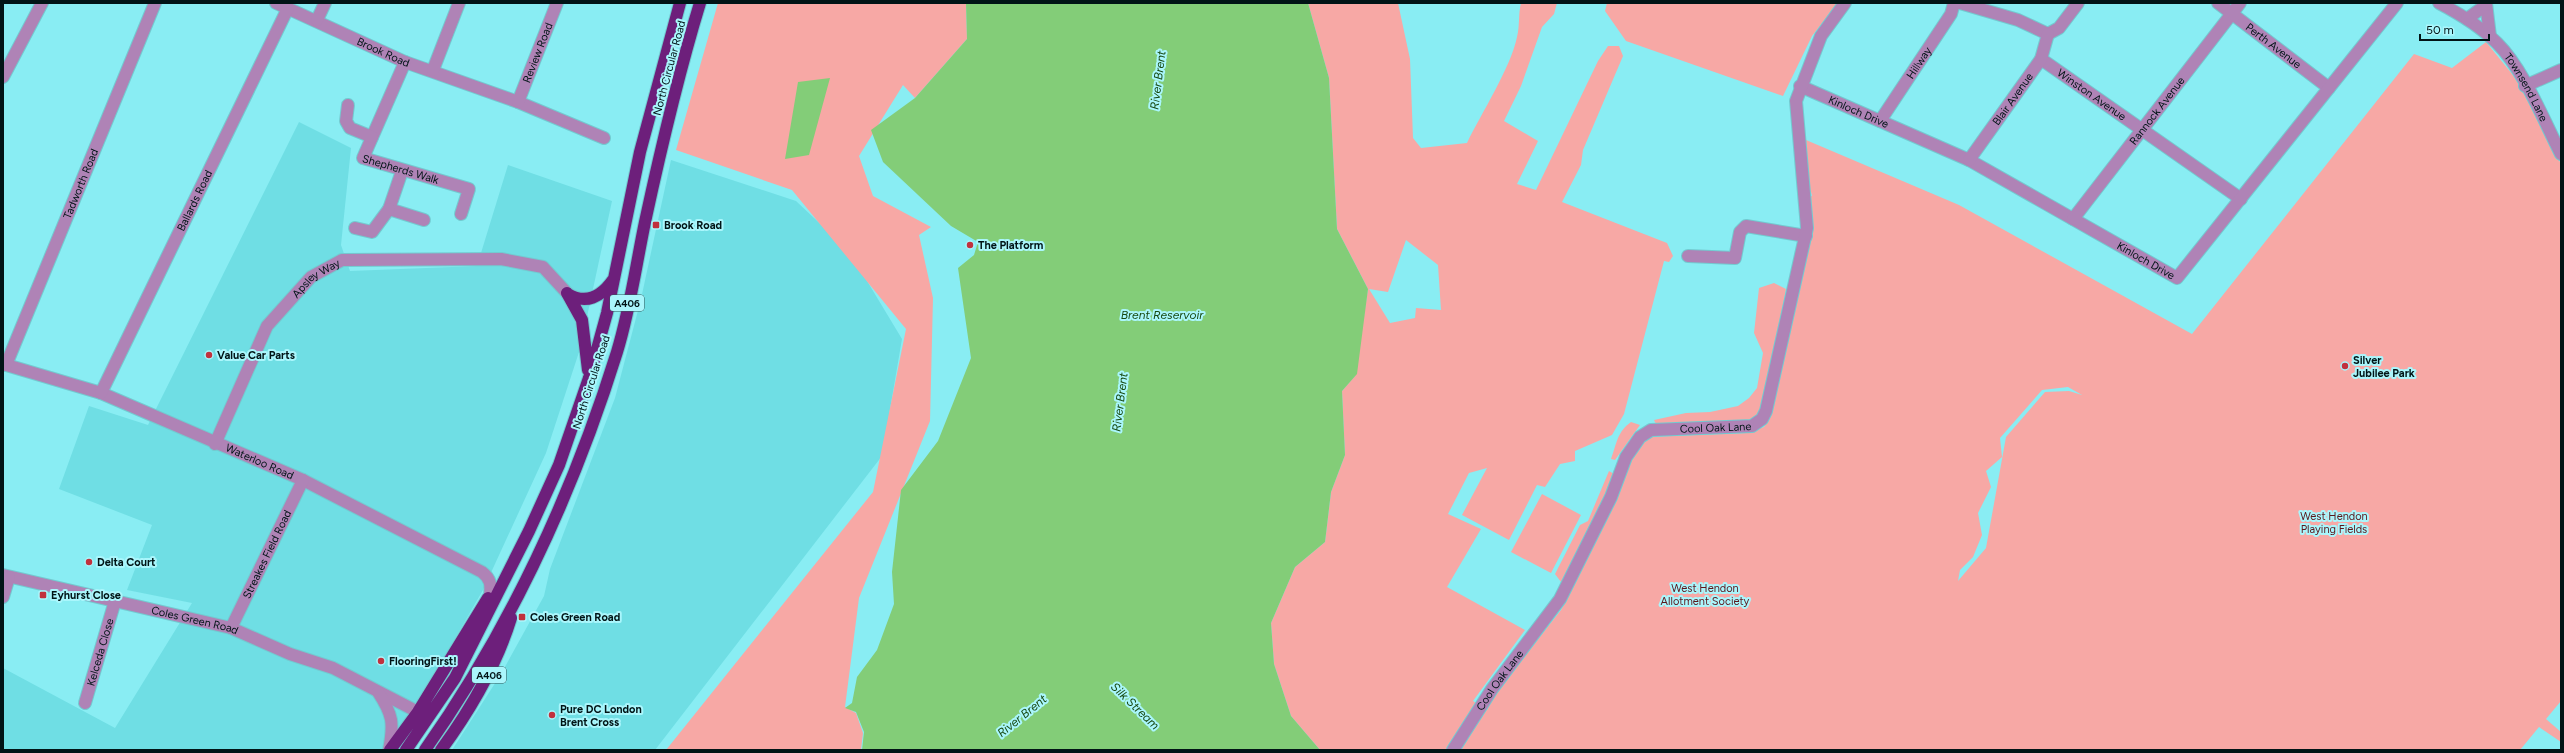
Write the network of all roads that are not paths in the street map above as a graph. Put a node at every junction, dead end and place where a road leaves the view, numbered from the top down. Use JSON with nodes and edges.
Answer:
{"nodes":[{"id":1,"x":42,"y":3,"type":"edge"},
{"id":2,"x":155,"y":3,"type":"edge"},
{"id":3,"x":276,"y":3,"type":"edge"},
{"id":4,"x":325,"y":3,"type":"edge"},
{"id":5,"x":459,"y":3,"type":"edge"},
{"id":6,"x":557,"y":3,"type":"edge"},
{"id":7,"x":680,"y":3,"type":"edge"},
{"id":8,"x":700,"y":3,"type":"edge"},
{"id":9,"x":1846,"y":3,"type":"edge"},
{"id":10,"x":1954,"y":3,"type":"edge"},
{"id":11,"x":1960,"y":3,"type":"edge"},
{"id":12,"x":2078,"y":3,"type":"edge"},
{"id":13,"x":2218,"y":3,"type":"edge"},
{"id":14,"x":2240,"y":3,"type":"edge"},
{"id":15,"x":2397,"y":3,"type":"edge"},
{"id":16,"x":2439,"y":3,"type":"edge"},
{"id":17,"x":2486,"y":4,"type":"edge"},
{"id":18,"x":288,"y":8,"type":"junction"},
{"id":19,"x":2231,"y":14,"type":"junction"},
{"id":20,"x":2467,"y":19,"type":"junction"},
{"id":21,"x":317,"y":20,"type":"junction"},
{"id":22,"x":2048,"y":34,"type":"junction"},
{"id":23,"x":2490,"y":36,"type":"junction"},
{"id":24,"x":2041,"y":59,"type":"junction"},
{"id":25,"x":405,"y":62,"type":"junction"},
{"id":26,"x":433,"y":70,"type":"junction"},
{"id":27,"x":2561,"y":70,"type":"edge"},
{"id":28,"x":3,"y":77,"type":"edge"},
{"id":29,"x":1800,"y":86,"type":"junction"},
{"id":30,"x":2525,"y":86,"type":"junction"},
{"id":31,"x":2329,"y":88,"type":"junction"},
{"id":32,"x":518,"y":102,"type":"junction"},
{"id":33,"x":348,"y":105,"type":"dead end"},
{"id":34,"x":1880,"y":121,"type":"junction"},
{"id":35,"x":2141,"y":129,"type":"junction"},
{"id":36,"x":372,"y":136,"type":"junction"},
{"id":37,"x":604,"y":138,"type":"dead end"},
{"id":38,"x":2561,"y":154,"type":"edge"},
{"id":39,"x":1969,"y":160,"type":"junction"},
{"id":40,"x":402,"y":171,"type":"junction"},
{"id":41,"x":2240,"y":199,"type":"junction"},
{"id":42,"x":389,"y":209,"type":"junction"},
{"id":43,"x":461,"y":214,"type":"dead end"},
{"id":44,"x":2073,"y":219,"type":"junction"},
{"id":45,"x":424,"y":220,"type":"dead end"},
{"id":46,"x":355,"y":228,"type":"dead end"},
{"id":47,"x":1806,"y":236,"type":"junction"},
{"id":48,"x":1688,"y":256,"type":"dead end"},
{"id":49,"x":615,"y":277,"type":"junction"},
{"id":50,"x":567,"y":293,"type":"junction"},
{"id":51,"x":4,"y":364,"type":"edge"},
{"id":52,"x":589,"y":378,"type":"junction"},
{"id":53,"x":101,"y":393,"type":"junction"},
{"id":54,"x":214,"y":444,"type":"junction"},
{"id":55,"x":303,"y":480,"type":"junction"},
{"id":56,"x":516,"y":556,"type":"junction"},
{"id":57,"x":6,"y":576,"type":"edge"},
{"id":58,"x":520,"y":592,"type":"junction"},
{"id":59,"x":490,"y":595,"type":"junction"},
{"id":60,"x":3,"y":597,"type":"edge"},
{"id":61,"x":115,"y":601,"type":"junction"},
{"id":62,"x":231,"y":628,"type":"junction"},
{"id":63,"x":377,"y":691,"type":"junction"},
{"id":64,"x":85,"y":703,"type":"dead end"},
{"id":65,"x":418,"y":712,"type":"junction"},
{"id":66,"x":389,"y":750,"type":"edge"},
{"id":67,"x":406,"y":750,"type":"edge"},
{"id":68,"x":425,"y":750,"type":"edge"},
{"id":69,"x":441,"y":750,"type":"edge"},
{"id":70,"x":1453,"y":750,"type":"edge"}],
"edges":[{"from":1,"to":28,"type":"street"},
{"from":2,"to":51,"type":"street","name":"Tadworth Road"},
{"from":3,"to":18,"type":"street","name":"Brook Road"},
{"from":4,"to":21,"type":"street"},
{"from":5,"to":26,"type":"street"},
{"from":6,"to":32,"type":"street","name":"Review Road"},
{"from":7,"to":49,"type":"highway","name":"North Circular Road","number":"A406"},
{"from":8,"to":58,"type":"highway","name":"North Circular Road","number":"A406"},
{"from":9,"to":29,"type":"street","name":"Cool Oak Lane"},
{"from":10,"to":34,"type":"street","name":"Hillway"},
{"from":11,"to":22,"type":"street"},
{"from":12,"to":22,"type":"street"},
{"from":13,"to":19,"type":"street","name":"Perth Avenue"},
{"from":14,"to":19,"type":"street","name":"Rannock Avenue"},
{"from":15,"to":31,"type":"street","name":"Kinloch Drive"},
{"from":16,"to":20,"type":"street","name":"Townsend Lane"},
{"from":17,"to":20,"type":"street"},
{"from":17,"to":23,"type":"street"},
{"from":18,"to":21,"type":"street","name":"Brook Road"},
{"from":18,"to":53,"type":"street","name":"Ballards Road"},
{"from":19,"to":31,"type":"street","name":"Perth Avenue"},
{"from":19,"to":35,"type":"street","name":"Rannock Avenue"},
{"from":20,"to":23,"type":"street","name":"Townsend Lane"},
{"from":21,"to":25,"type":"street","name":"Brook Road"},
{"from":22,"to":24,"type":"street","name":"Blair Avenue"},
{"from":23,"to":30,"type":"street","name":"Townsend Lane"},
{"from":24,"to":35,"type":"street","name":"Winston Avenue"},
{"from":24,"to":39,"type":"street","name":"Blair Avenue"},
{"from":25,"to":26,"type":"street","name":"Brook Road"},
{"from":25,"to":36,"type":"street","name":"Shepherds Walk"},
{"from":26,"to":32,"type":"street","name":"Brook Road"},
{"from":27,"to":30,"type":"street"},
{"from":29,"to":34,"type":"street","name":"Kinloch Drive"},
{"from":29,"to":47,"type":"street","name":"Cool Oak Lane"},
{"from":30,"to":38,"type":"street","name":"Townsend Lane"},
{"from":31,"to":41,"type":"street","name":"Kinloch Drive"},
{"from":32,"to":37,"type":"street","name":"Brook Road"},
{"from":33,"to":36,"type":"street"},
{"from":34,"to":39,"type":"street","name":"Kinloch Drive"},
{"from":35,"to":41,"type":"street","name":"Winston Avenue"},
{"from":35,"to":44,"type":"street","name":"Rannock Avenue"},
{"from":36,"to":40,"type":"street","name":"Shepherds Walk"},
{"from":39,"to":44,"type":"street","name":"Kinloch Drive"},
{"from":40,"to":42,"type":"street"},
{"from":40,"to":43,"type":"street","name":"Shepherds Walk"},
{"from":41,"to":44,"type":"street","name":"Kinloch Drive"},
{"from":42,"to":45,"type":"street"},
{"from":42,"to":46,"type":"street"},
{"from":47,"to":48,"type":"street"},
{"from":47,"to":70,"type":"street","name":"Cool Oak Lane"},
{"from":49,"to":50,"type":"highway"},
{"from":49,"to":52,"type":"highway","name":"North Circular Road","number":"A406"},
{"from":50,"to":52,"type":"highway"},
{"from":50,"to":54,"type":"street","name":"Apsley Way"},
{"from":51,"to":53,"type":"street","name":"Waterloo Road"},
{"from":52,"to":56,"type":"highway","name":"North Circular Road","number":"A406"},
{"from":53,"to":54,"type":"street","name":"Waterloo Road"},
{"from":54,"to":55,"type":"street","name":"Waterloo Road"},
{"from":55,"to":59,"type":"street","name":"Waterloo Road"},
{"from":55,"to":62,"type":"street","name":"Streakes Field Road"},
{"from":56,"to":59,"type":"highway","number":"A406"},
{"from":56,"to":67,"type":"highway","name":"North Circular Road","number":"A406"},
{"from":57,"to":60,"type":"street"},
{"from":57,"to":61,"type":"street","name":"Coles Green Road"},
{"from":58,"to":68,"type":"highway","name":"North Circular Road","number":"A406"},
{"from":58,"to":69,"type":"highway","number":"A406"},
{"from":59,"to":65,"type":"highway","number":"A406"},
{"from":61,"to":62,"type":"street","name":"Coles Green Road"},
{"from":61,"to":64,"type":"street","name":"Kelceda Close"},
{"from":62,"to":63,"type":"street","name":"Coles Green Road"},
{"from":63,"to":65,"type":"street","name":"Coles Green Road"},
{"from":63,"to":66,"type":"street","name":"Coles Green Road"},
{"from":65,"to":66,"type":"highway","number":"A406"}]}
